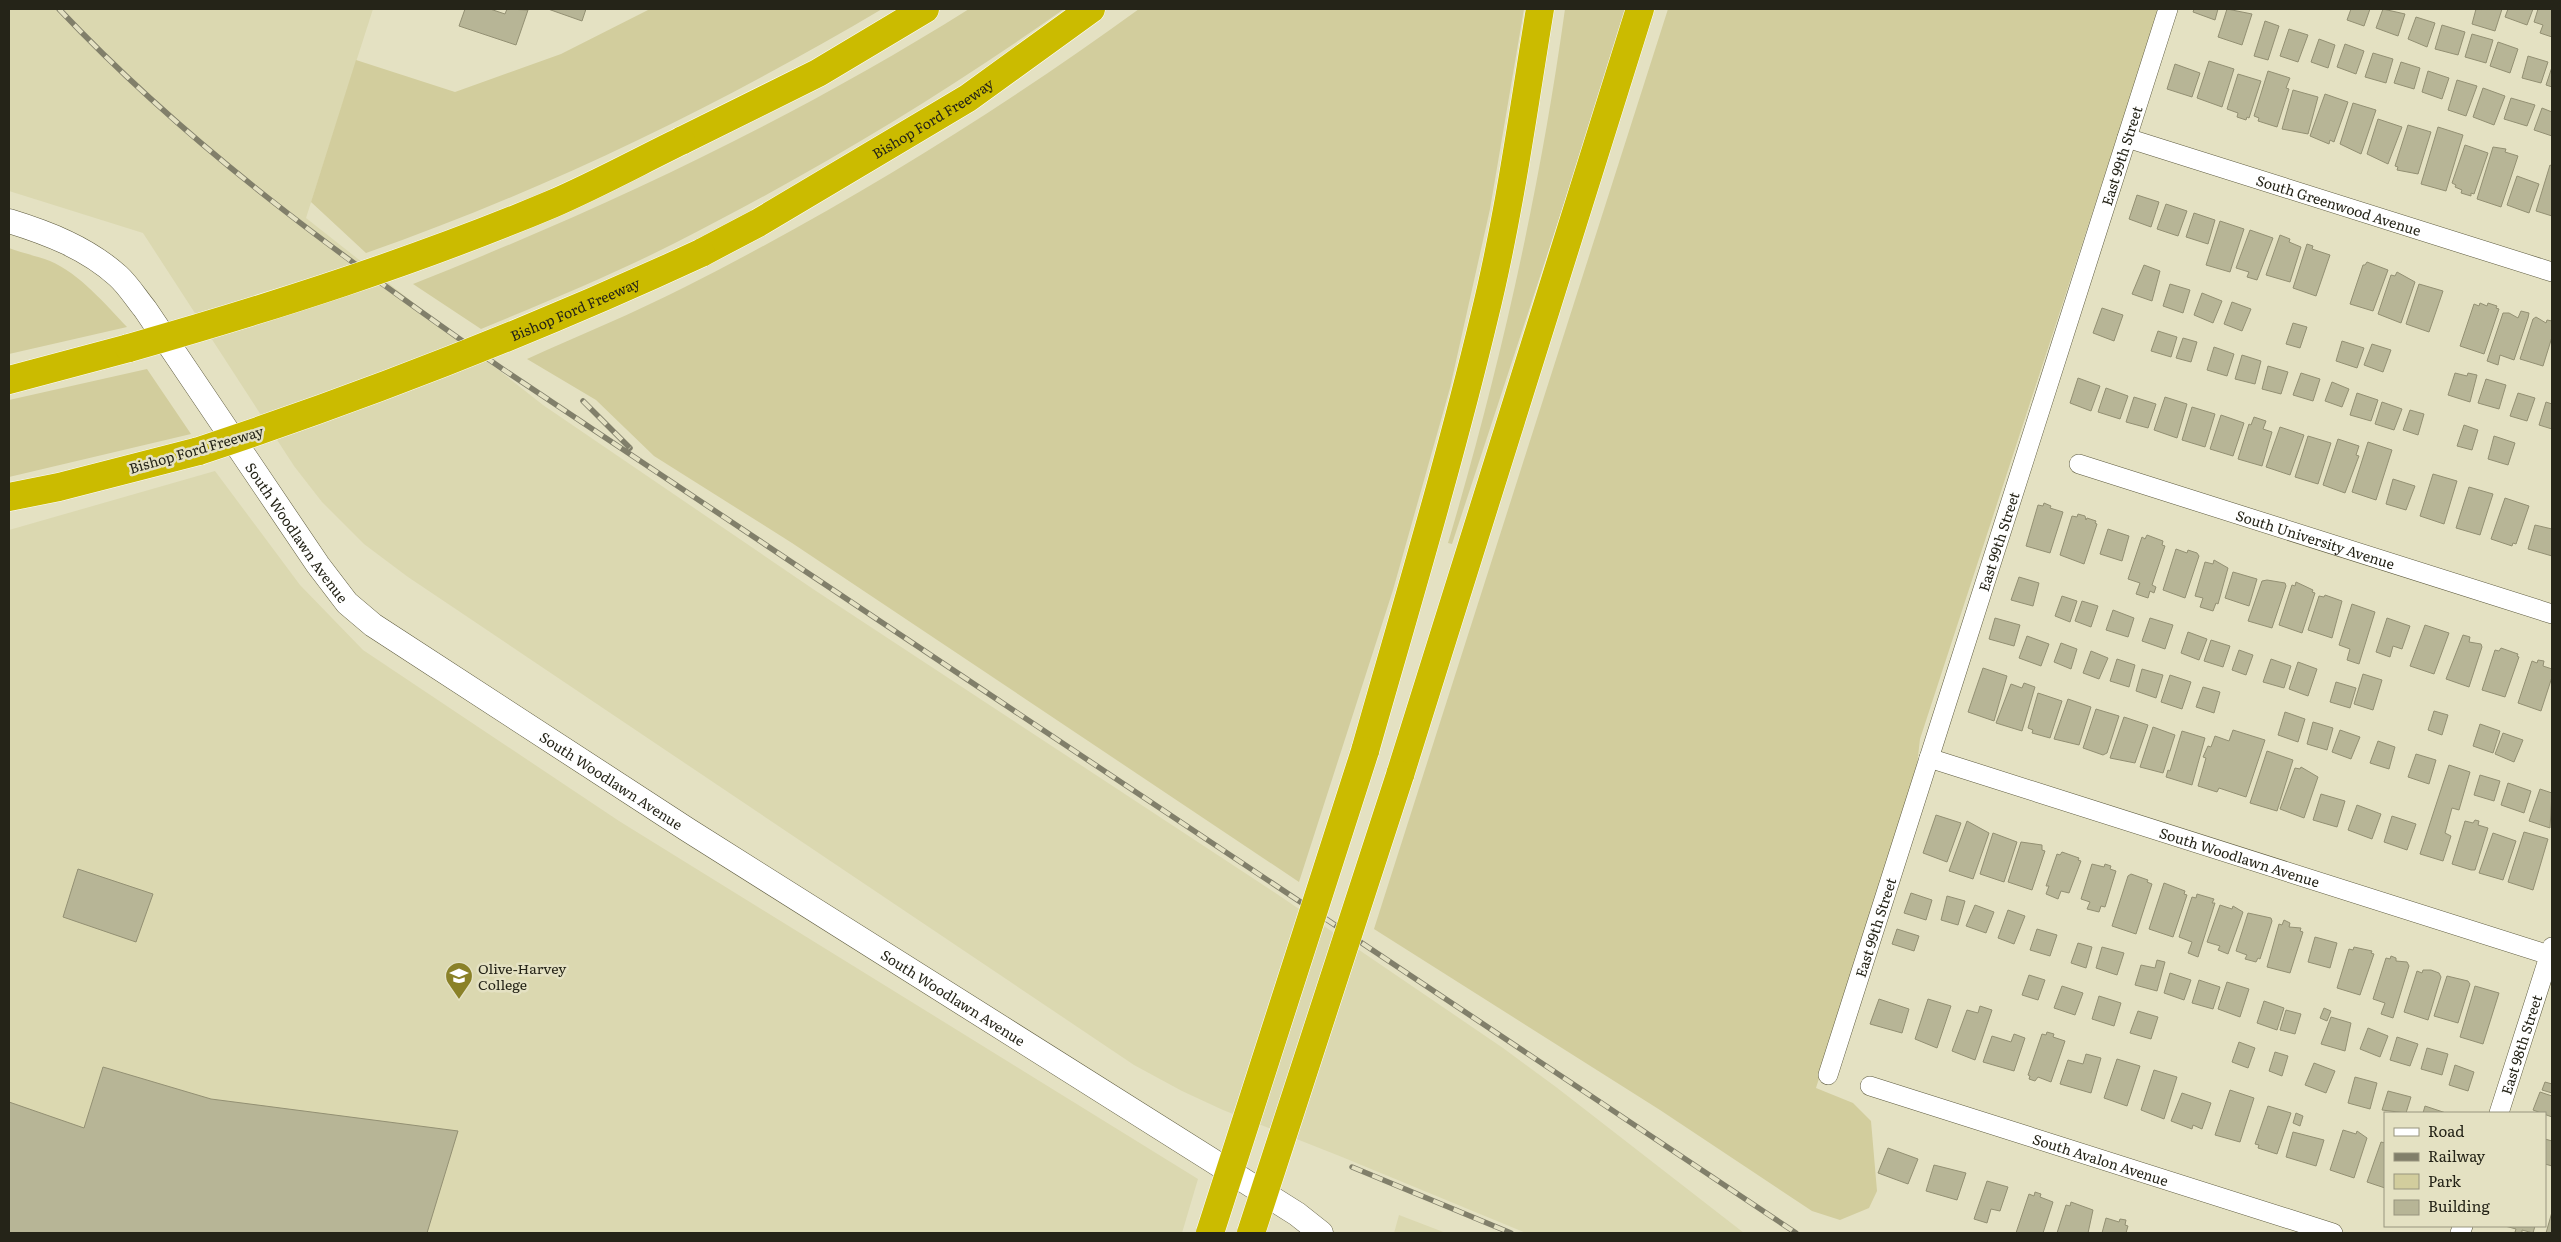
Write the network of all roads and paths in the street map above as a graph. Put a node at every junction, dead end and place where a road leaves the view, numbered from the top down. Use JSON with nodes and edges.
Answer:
{"nodes":[{"id":1,"x":925,"y":9,"type":"edge"},
{"id":2,"x":1091,"y":9,"type":"edge"},
{"id":3,"x":1540,"y":9,"type":"edge"},
{"id":4,"x":1640,"y":9,"type":"edge"},
{"id":5,"x":2168,"y":9,"type":"edge"},
{"id":6,"x":2127,"y":138,"type":"junction"},
{"id":7,"x":9,"y":221,"type":"edge"},
{"id":8,"x":2552,"y":272,"type":"edge"},
{"id":9,"x":9,"y":380,"type":"edge"},
{"id":10,"x":2078,"y":464,"type":"dead end"},
{"id":11,"x":9,"y":497,"type":"edge"},
{"id":12,"x":2552,"y":614,"type":"edge"},
{"id":13,"x":1929,"y":758,"type":"junction"},
{"id":14,"x":2551,"y":953,"type":"edge"},
{"id":15,"x":1828,"y":1076,"type":"dead end"},
{"id":16,"x":1870,"y":1086,"type":"dead end"},
{"id":17,"x":2499,"y":1112,"type":"edge"},
{"id":18,"x":1210,"y":1233,"type":"edge"},
{"id":19,"x":1251,"y":1233,"type":"edge"},
{"id":20,"x":1321,"y":1233,"type":"edge"},
{"id":21,"x":2334,"y":1233,"type":"edge"}],
"edges":[{"from":1,"to":9,"type":"highway","bridge":true},
{"from":2,"to":11,"type":"highway","name":"Bishop Ford Freeway","bridge":true},
{"from":3,"to":18,"type":"highway","bridge":true},
{"from":4,"to":19,"type":"highway","bridge":true},
{"from":5,"to":6,"type":"street","name":"East 99th Street"},
{"from":6,"to":8,"type":"street","name":"South Greenwood Avenue"},
{"from":6,"to":13,"type":"street","name":"East 99th Street"},
{"from":7,"to":20,"type":"street","name":"South Woodlawn Avenue"},
{"from":10,"to":12,"type":"street","name":"South University Avenue"},
{"from":13,"to":14,"type":"street","name":"South Woodlawn Avenue"},
{"from":13,"to":15,"type":"street","name":"East 99th Street"},
{"from":14,"to":17,"type":"street","name":"East 98th Street"},
{"from":16,"to":21,"type":"street","name":"South Avalon Avenue"}]}
